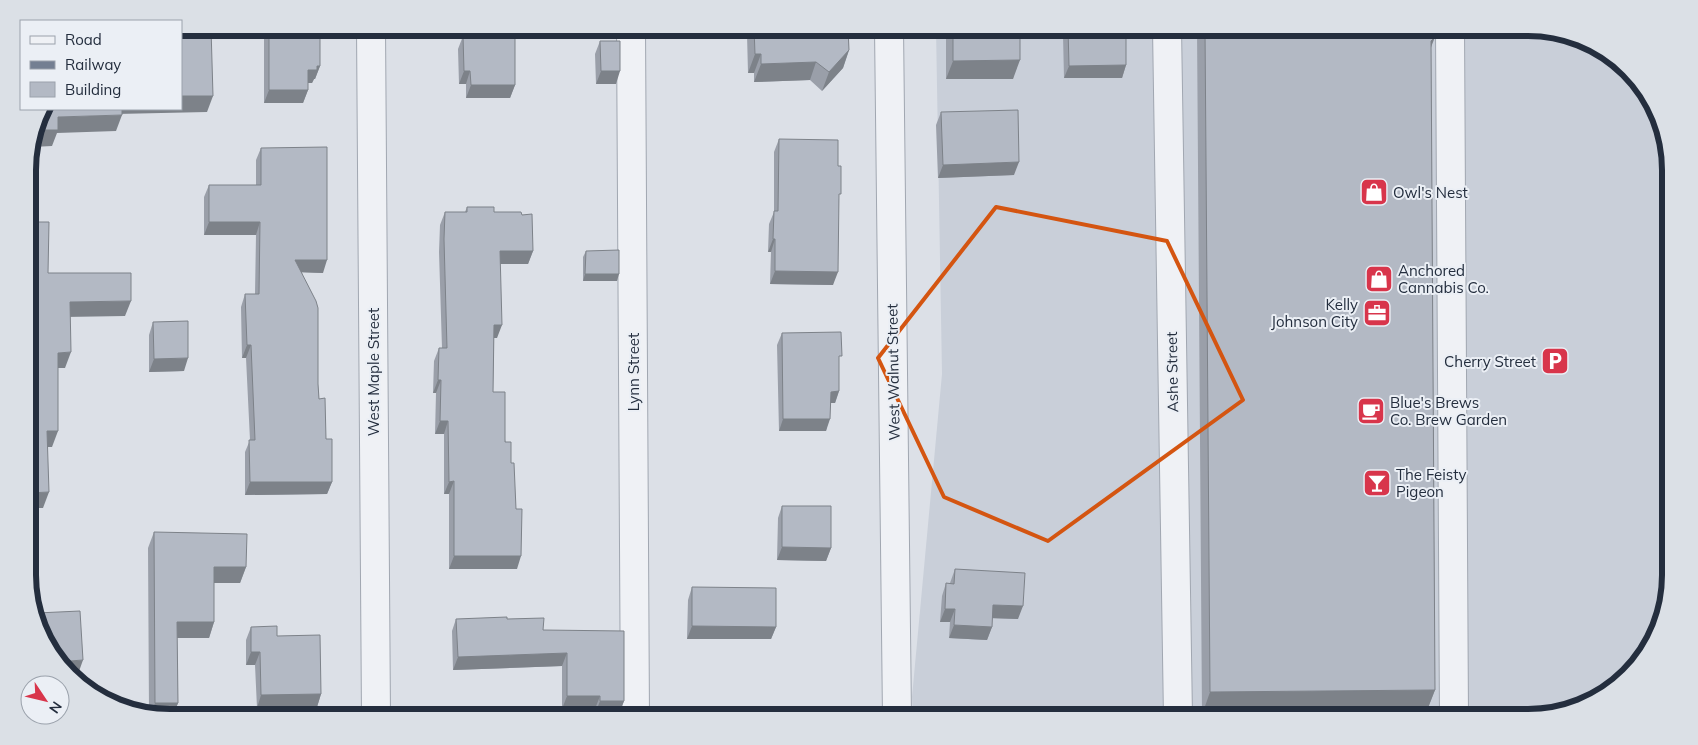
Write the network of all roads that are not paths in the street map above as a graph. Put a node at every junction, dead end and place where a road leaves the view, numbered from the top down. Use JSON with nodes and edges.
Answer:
{"nodes":[{"id":1,"x":889,"y":36,"type":"edge"},
{"id":2,"x":1167,"y":36,"type":"edge"},
{"id":3,"x":1450,"y":36,"type":"edge"},
{"id":4,"x":371,"y":37,"type":"edge"},
{"id":5,"x":631,"y":37,"type":"edge"},
{"id":6,"x":897,"y":708,"type":"edge"},
{"id":7,"x":1178,"y":708,"type":"edge"},
{"id":8,"x":1454,"y":708,"type":"edge"},
{"id":9,"x":376,"y":709,"type":"edge"},
{"id":10,"x":635,"y":709,"type":"edge"}],
"edges":[{"from":1,"to":6,"type":"street","name":"West Walnut Street"},
{"from":2,"to":7,"type":"street","name":"Ashe Street"},
{"from":3,"to":8,"type":"street"},
{"from":4,"to":9,"type":"street","name":"West Maple Street"},
{"from":5,"to":10,"type":"street","name":"Lynn Street"}]}
